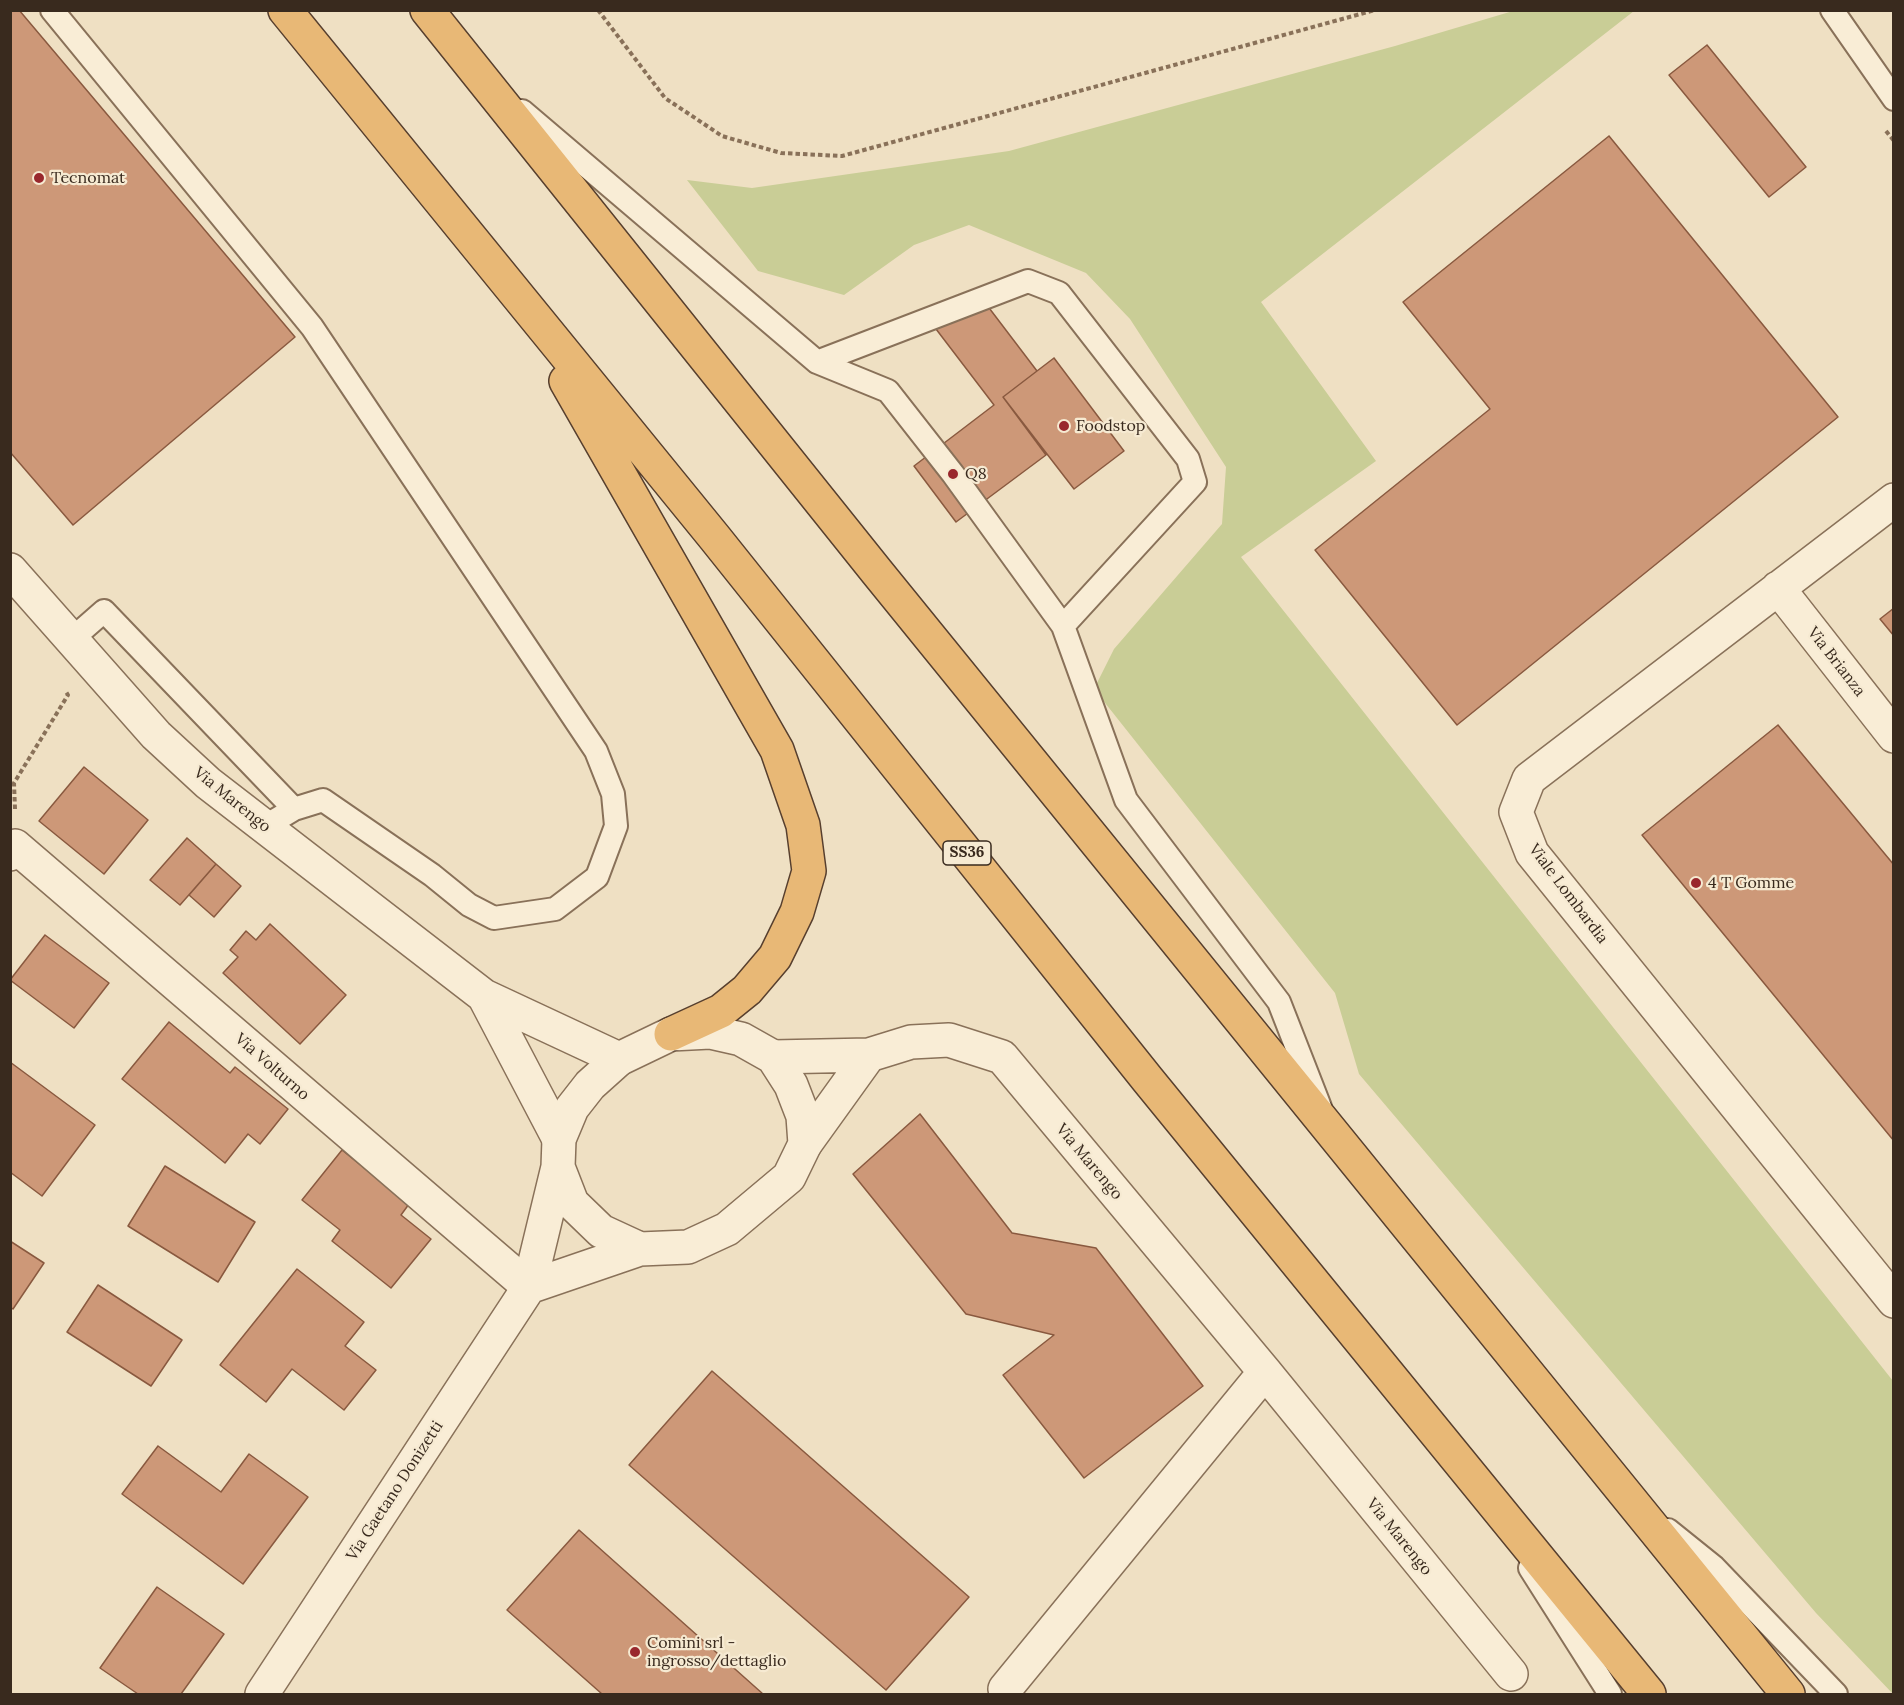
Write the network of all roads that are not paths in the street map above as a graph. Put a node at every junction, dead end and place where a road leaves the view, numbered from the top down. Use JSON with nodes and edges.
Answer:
{"nodes":[{"id":1,"x":52,"y":10,"type":"edge"},
{"id":2,"x":285,"y":10,"type":"edge"},
{"id":3,"x":427,"y":10,"type":"edge"},
{"id":4,"x":1832,"y":10,"type":"edge"},
{"id":5,"x":475,"y":70,"type":"junction"},
{"id":6,"x":1893,"y":99,"type":"edge"},
{"id":7,"x":521,"y":302,"type":"junction"},
{"id":8,"x":817,"y":362,"type":"junction"},
{"id":9,"x":1893,"y":500,"type":"edge"},
{"id":10,"x":10,"y":570,"type":"edge"},
{"id":11,"x":1778,"y":588,"type":"junction"},
{"id":12,"x":1063,"y":626,"type":"junction"},
{"id":13,"x":72,"y":639,"type":"junction"},
{"id":14,"x":1893,"y":736,"type":"edge"},
{"id":15,"x":294,"y":808,"type":"junction"},
{"id":16,"x":264,"y":827,"type":"junction"},
{"id":17,"x":13,"y":850,"type":"edge"},
{"id":18,"x":484,"y":996,"type":"junction"},
{"id":19,"x":671,"y":1034,"type":"junction"},
{"id":20,"x":869,"y":1055,"type":"junction"},
{"id":21,"x":773,"y":1058,"type":"junction"},
{"id":22,"x":619,"y":1059,"type":"junction"},
{"id":23,"x":1328,"y":1125,"type":"junction"},
{"id":24,"x":805,"y":1144,"type":"junction"},
{"id":25,"x":558,"y":1153,"type":"junction"},
{"id":26,"x":640,"y":1249,"type":"junction"},
{"id":27,"x":529,"y":1287,"type":"junction"},
{"id":28,"x":1893,"y":1301,"type":"edge"},
{"id":29,"x":1265,"y":1372,"type":"junction"},
{"id":30,"x":1480,"y":1487,"type":"junction"},
{"id":31,"x":1628,"y":1497,"type":"junction"},
{"id":32,"x":1511,"y":1674,"type":"dead end"},
{"id":33,"x":1005,"y":1689,"type":"dead end"},
{"id":34,"x":262,"y":1695,"type":"edge"},
{"id":35,"x":1610,"y":1695,"type":"edge"},
{"id":36,"x":1649,"y":1695,"type":"edge"},
{"id":37,"x":1788,"y":1695,"type":"edge"},
{"id":38,"x":1836,"y":1695,"type":"edge"}],
"edges":[{"from":1,"to":15,"type":"lane"},
{"from":2,"to":7,"type":"highway","number":"SS36"},
{"from":3,"to":5,"type":"highway"},
{"from":4,"to":6,"type":"lane"},
{"from":5,"to":8,"type":"lane"},
{"from":5,"to":23,"type":"highway"},
{"from":7,"to":19,"type":"highway"},
{"from":7,"to":30,"type":"highway","number":"SS36"},
{"from":8,"to":12,"type":"lane"},
{"from":8,"to":12,"type":"lane"},
{"from":9,"to":11,"type":"street","name":"Viale Lombardia"},
{"from":10,"to":13,"type":"street","name":"Via Marengo"},
{"from":11,"to":14,"type":"street","name":"Via Brianza"},
{"from":11,"to":28,"type":"street","name":"Viale Lombardia"},
{"from":12,"to":23,"type":"lane"},
{"from":13,"to":15,"type":"lane"},
{"from":13,"to":16,"type":"street","name":"Via Marengo"},
{"from":15,"to":16,"type":"lane"},
{"from":16,"to":18,"type":"street","name":"Via Marengo"},
{"from":17,"to":27,"type":"street","name":"Via Volturno"},
{"from":18,"to":22,"type":"street","name":"Via Marengo"},
{"from":18,"to":25,"type":"street","name":"Via Marengo"},
{"from":19,"to":21,"type":"street"},
{"from":19,"to":22,"type":"street","name":"Via Gaetano Donizetti"},
{"from":20,"to":21,"type":"street","name":"Via Marengo"},
{"from":20,"to":24,"type":"street"},
{"from":20,"to":29,"type":"street","name":"Via Marengo"},
{"from":21,"to":24,"type":"street"},
{"from":22,"to":25,"type":"street","name":"Via Gaetano Donizetti"},
{"from":23,"to":31,"type":"highway"},
{"from":24,"to":26,"type":"street"},
{"from":25,"to":26,"type":"street","name":"Via Marengo"},
{"from":25,"to":27,"type":"street","name":"Via Gaetano Donizetti"},
{"from":26,"to":27,"type":"street"},
{"from":27,"to":34,"type":"street","name":"Via Gaetano Donizetti"},
{"from":29,"to":32,"type":"street","name":"Via Marengo"},
{"from":29,"to":33,"type":"street"},
{"from":30,"to":35,"type":"lane"},
{"from":30,"to":36,"type":"highway","number":"SS36"},
{"from":31,"to":37,"type":"highway"},
{"from":31,"to":38,"type":"lane"}]}
